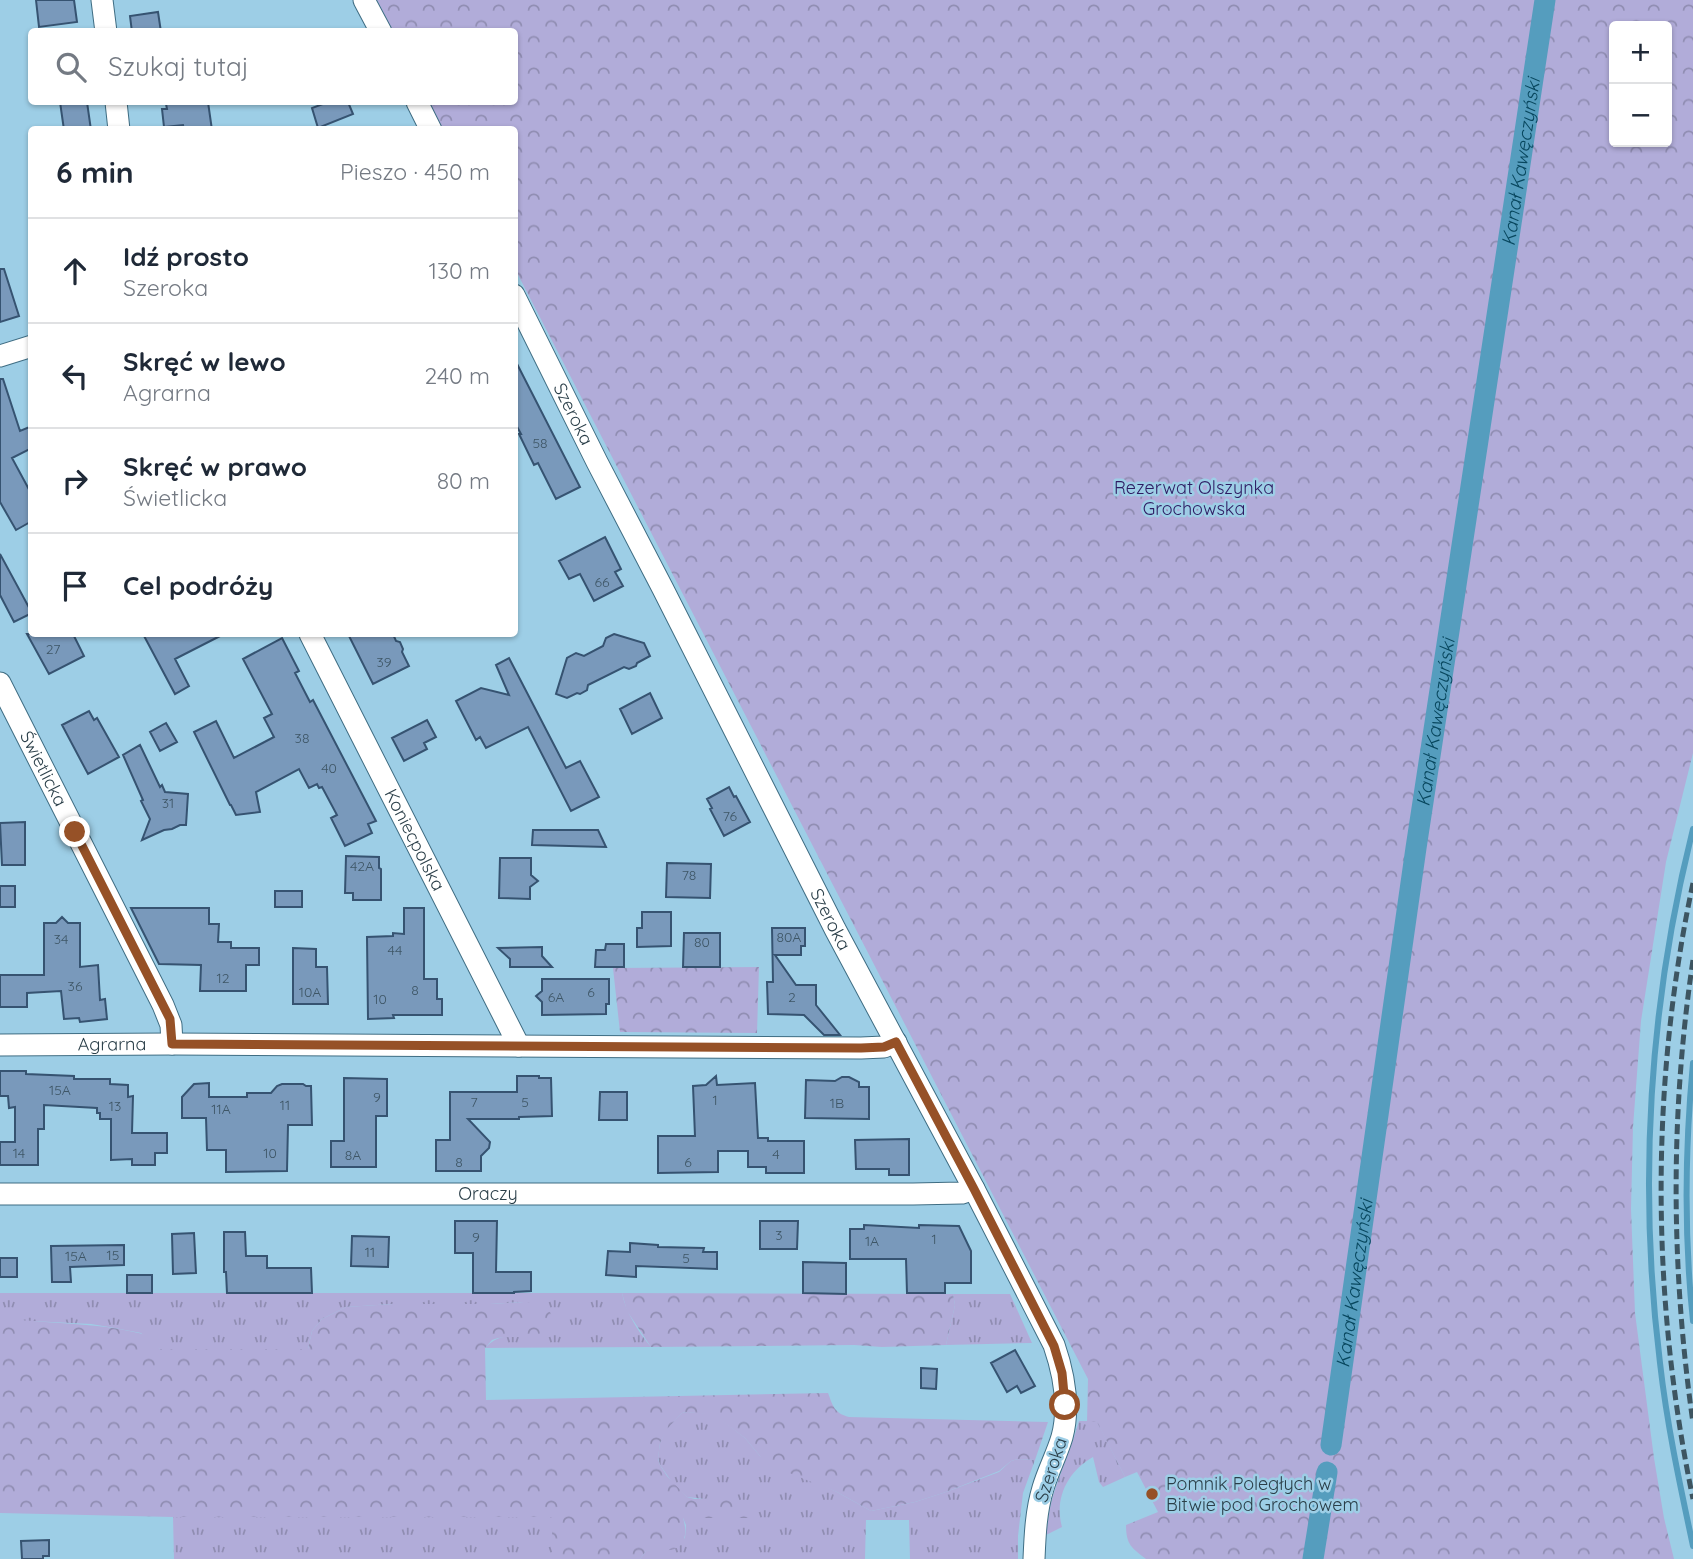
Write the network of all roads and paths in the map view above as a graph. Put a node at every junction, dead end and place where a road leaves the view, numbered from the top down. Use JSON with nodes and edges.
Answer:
{"nodes":[{"id":1,"x":102,"y":0,"type":"edge"},
{"id":2,"x":364,"y":0,"type":"edge"},
{"id":3,"x":106,"y":28,"type":"edge"},
{"id":4,"x":379,"y":28,"type":"edge"},
{"id":5,"x":116,"y":105,"type":"edge"},
{"id":6,"x":418,"y":105,"type":"edge"},
{"id":7,"x":119,"y":126,"type":"edge"},
{"id":8,"x":429,"y":126,"type":"edge"},
{"id":9,"x":518,"y":303,"type":"edge"},
{"id":10,"x":28,"y":347,"type":"edge"},
{"id":11,"x":0,"y":356,"type":"edge"},
{"id":12,"x":312,"y":637,"type":"edge"},
{"id":13,"x":0,"y":683,"type":"edge"},
{"id":14,"x":896,"y":1042,"type":"junction"},
{"id":15,"x":172,"y":1044,"type":"junction"},
{"id":16,"x":0,"y":1045,"type":"edge"},
{"id":17,"x":519,"y":1046,"type":"junction"},
{"id":18,"x":974,"y":1189,"type":"junction"},
{"id":19,"x":0,"y":1194,"type":"edge"},
{"id":20,"x":1034,"y":1559,"type":"edge"}],
"edges":[{"from":1,"to":3,"type":"street"},
{"from":2,"to":4,"type":"street"},
{"from":5,"to":7,"type":"street"},
{"from":6,"to":8,"type":"street"},
{"from":9,"to":14,"type":"street","name":"Szeroka"},
{"from":10,"to":11,"type":"street"},
{"from":12,"to":17,"type":"street","name":"Koniecpolska"},
{"from":13,"to":15,"type":"street","name":"Świetlicka"},
{"from":14,"to":17,"type":"street","name":"Agrarna"},
{"from":14,"to":18,"type":"street","name":"Szeroka"},
{"from":15,"to":16,"type":"street","name":"Agrarna"},
{"from":15,"to":17,"type":"street","name":"Agrarna"},
{"from":18,"to":19,"type":"street","name":"Oraczy"},
{"from":18,"to":20,"type":"street","name":"Szeroka"}]}
